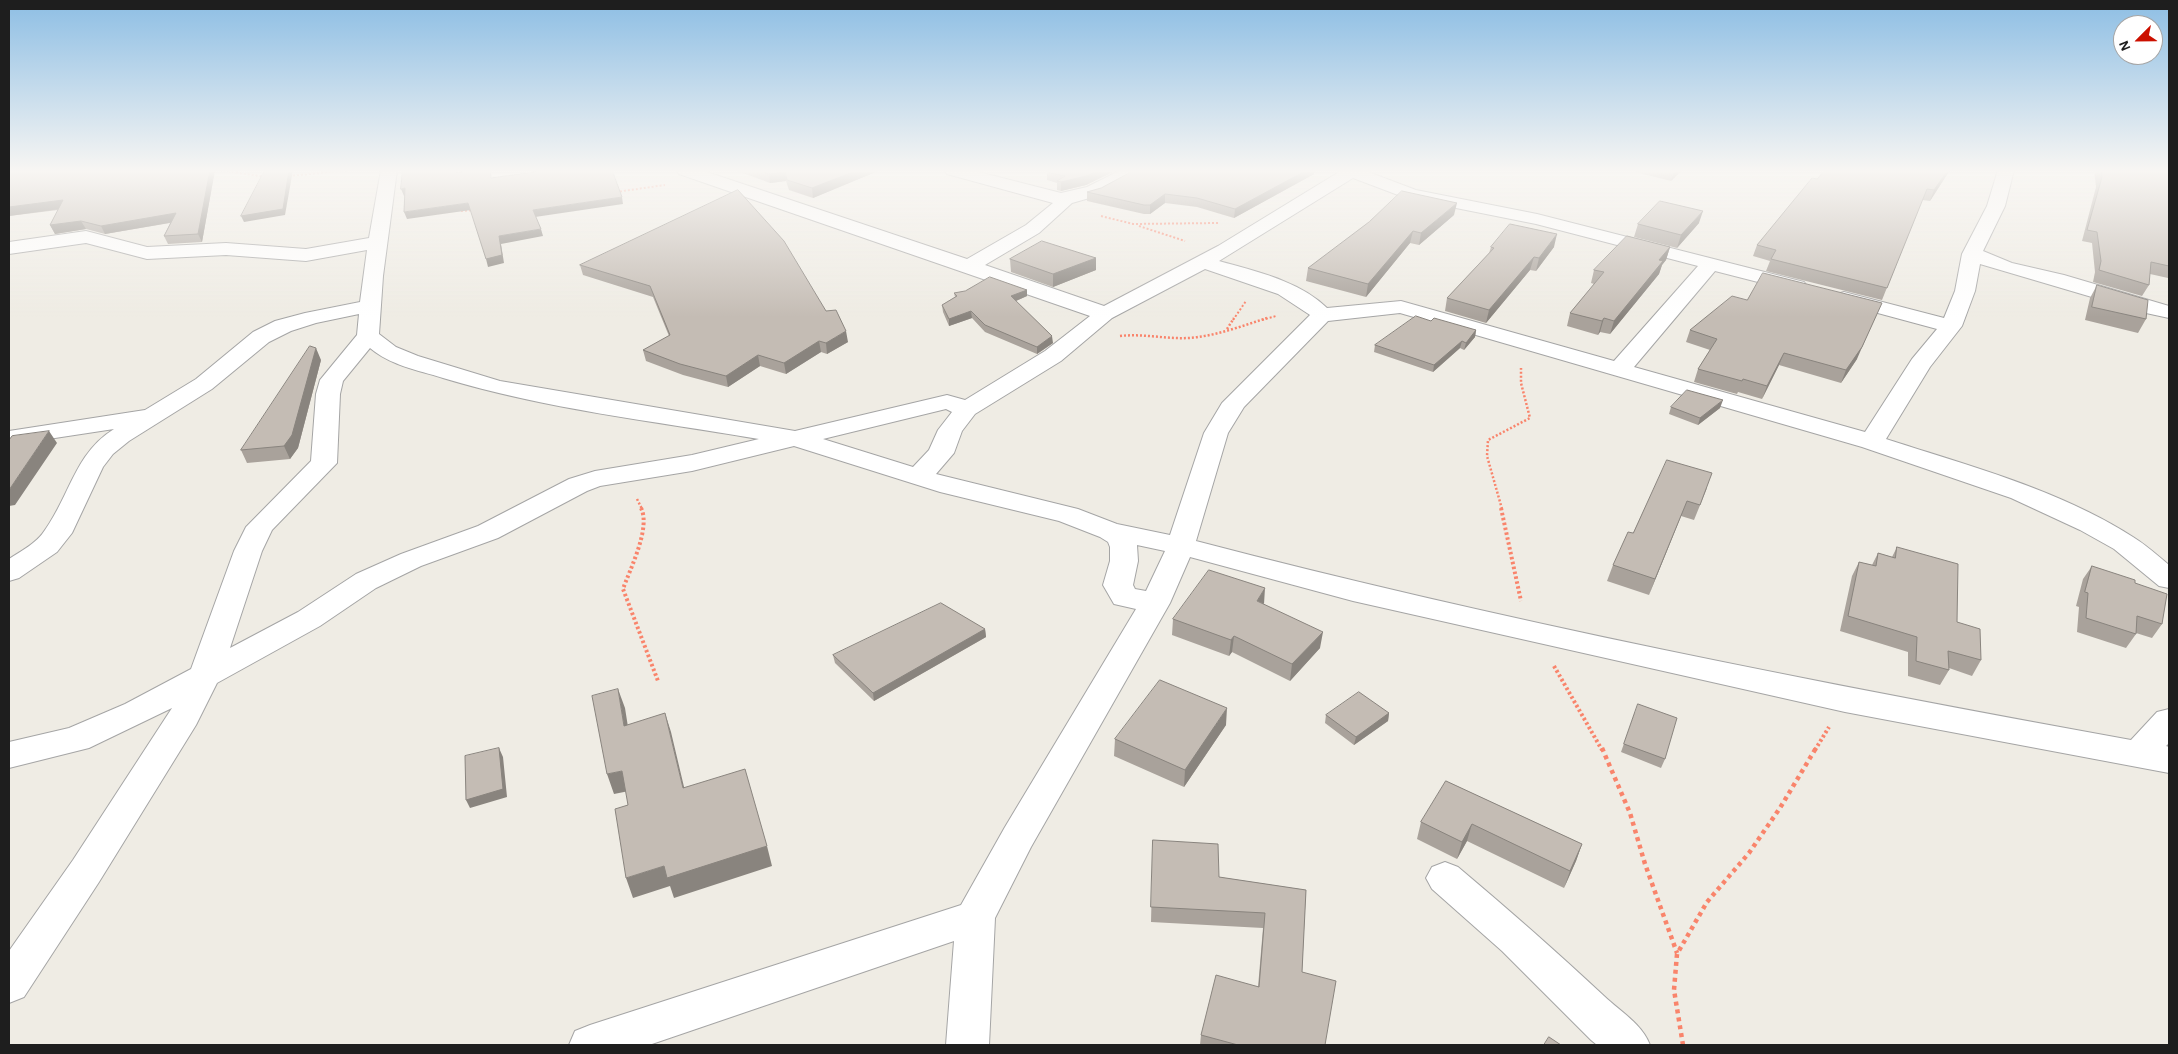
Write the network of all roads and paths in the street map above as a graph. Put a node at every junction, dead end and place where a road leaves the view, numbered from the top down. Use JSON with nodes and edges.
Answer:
{"nodes":[{"id":1,"x":382,"y":219,"type":"edge"},
{"id":2,"x":828,"y":219,"type":"edge"},
{"id":3,"x":1045,"y":219,"type":"edge"},
{"id":4,"x":1117,"y":219,"type":"edge"},
{"id":5,"x":1275,"y":219,"type":"edge"},
{"id":6,"x":1538,"y":219,"type":"edge"},
{"id":7,"x":1989,"y":219,"type":"edge"},
{"id":8,"x":1132,"y":224,"type":"junction"},
{"id":9,"x":1250,"y":235,"type":"junction"},
{"id":10,"x":379,"y":242,"type":"junction"},
{"id":11,"x":9,"y":248,"type":"edge"},
{"id":12,"x":1225,"y":250,"type":"junction"},
{"id":13,"x":1972,"y":254,"type":"junction"},
{"id":14,"x":1203,"y":262,"type":"junction"},
{"id":15,"x":1711,"y":263,"type":"junction"},
{"id":16,"x":967,"y":267,"type":"junction"},
{"id":17,"x":371,"y":306,"type":"junction"},
{"id":18,"x":1320,"y":311,"type":"junction"},
{"id":19,"x":2169,"y":312,"type":"edge"},
{"id":20,"x":1105,"y":314,"type":"junction"},
{"id":21,"x":1951,"y":326,"type":"junction"},
{"id":22,"x":368,"y":336,"type":"junction"},
{"id":23,"x":1115,"y":339,"type":"dead end"},
{"id":24,"x":1520,"y":341,"type":"junction"},
{"id":25,"x":1619,"y":370,"type":"junction"},
{"id":26,"x":967,"y":409,"type":"junction"},
{"id":27,"x":157,"y":415,"type":"junction"},
{"id":28,"x":9,"y":438,"type":"edge"},
{"id":29,"x":793,"y":438,"type":"junction"},
{"id":30,"x":1871,"y":442,"type":"junction"},
{"id":31,"x":630,"y":474,"type":"junction"},
{"id":32,"x":919,"y":476,"type":"junction"},
{"id":33,"x":1110,"y":531,"type":"junction"},
{"id":34,"x":1181,"y":546,"type":"junction"},
{"id":35,"x":9,"y":572,"type":"edge"},
{"id":36,"x":2169,"y":580,"type":"edge"},
{"id":37,"x":1155,"y":603,"type":"junction"},
{"id":38,"x":1530,"y":629,"type":"junction"},
{"id":39,"x":205,"y":675,"type":"junction"},
{"id":40,"x":658,"y":681,"type":"dead end"},
{"id":41,"x":1845,"y":700,"type":"junction"},
{"id":42,"x":2169,"y":721,"type":"edge"},
{"id":43,"x":9,"y":754,"type":"edge"},
{"id":44,"x":2154,"y":757,"type":"edge"},
{"id":45,"x":1445,"y":878,"type":"dead end"},
{"id":46,"x":975,"y":917,"type":"junction"},
{"id":47,"x":1677,"y":954,"type":"junction"},
{"id":48,"x":9,"y":984,"type":"edge"},
{"id":49,"x":590,"y":1045,"type":"edge"},
{"id":50,"x":968,"y":1045,"type":"edge"},
{"id":51,"x":1629,"y":1045,"type":"edge"},
{"id":52,"x":1683,"y":1045,"type":"edge"}],
"edges":[{"from":1,"to":10,"type":"street"},
{"from":2,"to":16,"type":"street"},
{"from":3,"to":16,"type":"street"},
{"from":4,"to":8,"type":"path"},
{"from":5,"to":9,"type":"street"},
{"from":6,"to":15,"type":"street"},
{"from":7,"to":13,"type":"street"},
{"from":8,"to":9,"type":"path"},
{"from":8,"to":12,"type":"path"},
{"from":9,"to":12,"type":"street"},
{"from":10,"to":11,"type":"street"},
{"from":10,"to":17,"type":"street"},
{"from":12,"to":14,"type":"street"},
{"from":13,"to":19,"type":"street"},
{"from":13,"to":21,"type":"street"},
{"from":14,"to":18,"type":"street"},
{"from":14,"to":20,"type":"street"},
{"from":15,"to":21,"type":"street"},
{"from":15,"to":25,"type":"street"},
{"from":16,"to":20,"type":"street"},
{"from":17,"to":22,"type":"street"},
{"from":17,"to":27,"type":"street"},
{"from":18,"to":23,"type":"path"},
{"from":18,"to":24,"type":"street"},
{"from":18,"to":34,"type":"street"},
{"from":20,"to":26,"type":"street"},
{"from":21,"to":30,"type":"street"},
{"from":22,"to":29,"type":"street"},
{"from":22,"to":39,"type":"street"},
{"from":24,"to":25,"type":"street"},
{"from":24,"to":38,"type":"path"},
{"from":25,"to":30,"type":"street"},
{"from":26,"to":29,"type":"street"},
{"from":26,"to":32,"type":"street"},
{"from":27,"to":28,"type":"street"},
{"from":27,"to":35,"type":"street"},
{"from":29,"to":31,"type":"street"},
{"from":29,"to":32,"type":"street"},
{"from":30,"to":36,"type":"street"},
{"from":31,"to":39,"type":"street"},
{"from":31,"to":40,"type":"path"},
{"from":32,"to":33,"type":"street"},
{"from":33,"to":34,"type":"street"},
{"from":33,"to":37,"type":"street"},
{"from":34,"to":37,"type":"street"},
{"from":34,"to":38,"type":"street"},
{"from":37,"to":46,"type":"street"},
{"from":38,"to":41,"type":"street"},
{"from":38,"to":47,"type":"path"},
{"from":39,"to":43,"type":"street"},
{"from":39,"to":48,"type":"street"},
{"from":41,"to":44,"type":"street"},
{"from":41,"to":47,"type":"path"},
{"from":42,"to":44,"type":"street"},
{"from":45,"to":51,"type":"street"},
{"from":46,"to":49,"type":"street"},
{"from":46,"to":50,"type":"street"},
{"from":47,"to":52,"type":"path"}]}
